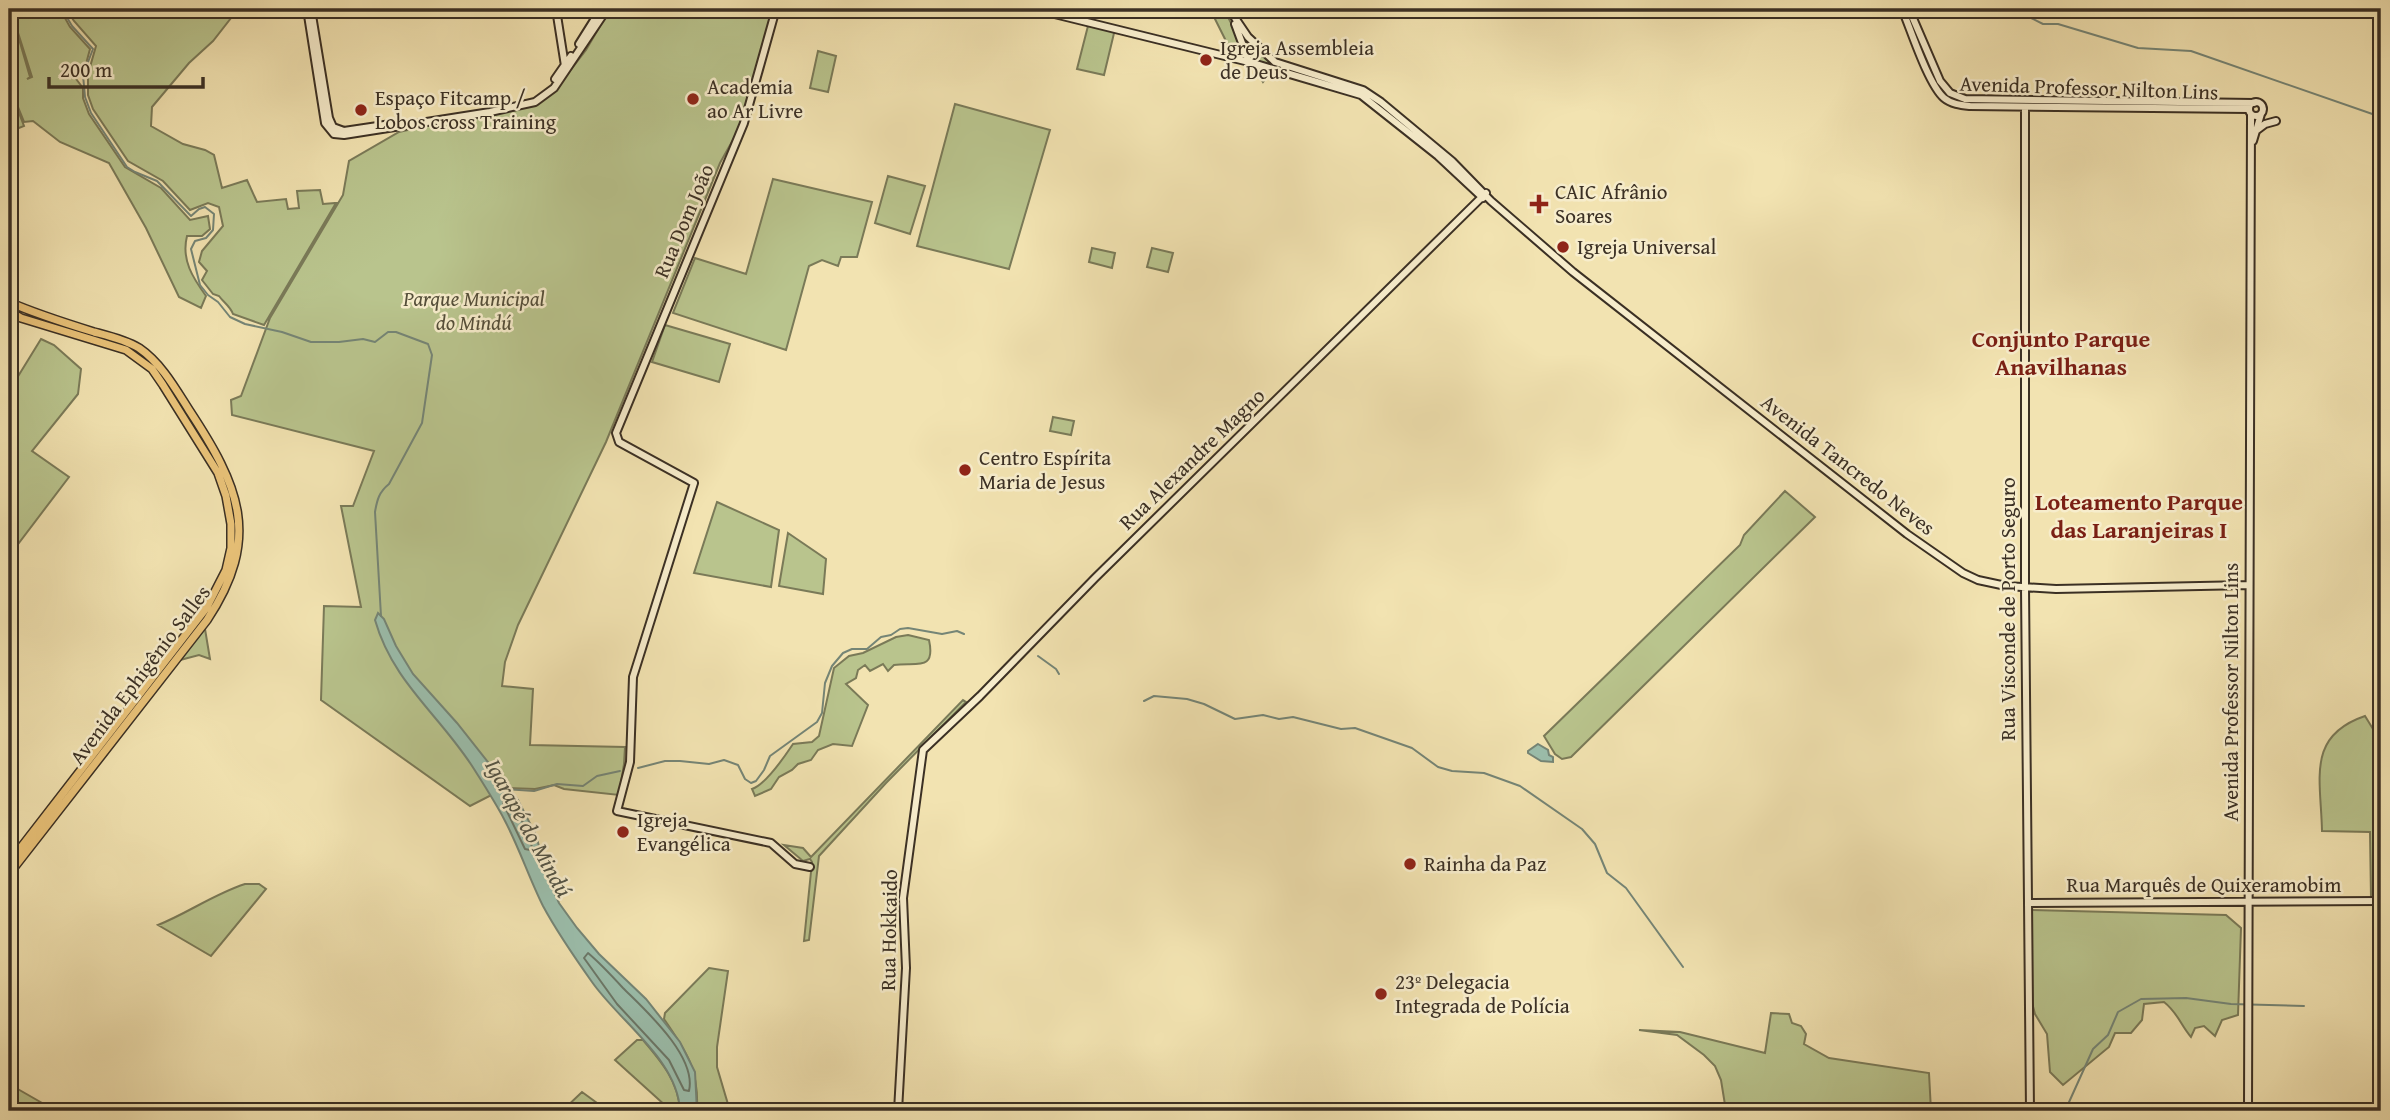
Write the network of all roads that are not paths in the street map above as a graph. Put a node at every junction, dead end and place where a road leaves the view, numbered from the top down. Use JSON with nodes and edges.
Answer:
{"nodes":[{"id":1,"x":309,"y":9,"type":"edge"},
{"id":2,"x":556,"y":9,"type":"edge"},
{"id":3,"x":601,"y":9,"type":"edge"},
{"id":4,"x":607,"y":9,"type":"edge"},
{"id":5,"x":776,"y":9,"type":"edge"},
{"id":6,"x":1034,"y":9,"type":"edge"},
{"id":7,"x":1229,"y":9,"type":"edge"},
{"id":8,"x":1902,"y":9,"type":"edge"},
{"id":9,"x":1909,"y":9,"type":"edge"},
{"id":10,"x":1249,"y":62,"type":"junction"},
{"id":11,"x":566,"y":67,"type":"junction"},
{"id":12,"x":2025,"y":107,"type":"junction"},
{"id":13,"x":2251,"y":109,"type":"junction"},
{"id":14,"x":2261,"y":113,"type":"junction"},
{"id":15,"x":2276,"y":121,"type":"dead end"},
{"id":16,"x":2256,"y":131,"type":"junction"},
{"id":17,"x":2251,"y":146,"type":"junction"},
{"id":18,"x":1484,"y":196,"type":"junction"},
{"id":19,"x":9,"y":302,"type":"edge"},
{"id":20,"x":9,"y":312,"type":"edge"},
{"id":21,"x":2248,"y":585,"type":"junction"},
{"id":22,"x":2025,"y":588,"type":"junction"},
{"id":23,"x":923,"y":750,"type":"joint"},
{"id":24,"x":9,"y":863,"type":"edge"},
{"id":25,"x":810,"y":867,"type":"dead end"},
{"id":26,"x":9,"y":874,"type":"edge"},
{"id":27,"x":2381,"y":901,"type":"edge"},
{"id":28,"x":2028,"y":902,"type":"junction"},
{"id":29,"x":2248,"y":902,"type":"junction"},
{"id":30,"x":898,"y":1111,"type":"edge"},
{"id":31,"x":2030,"y":1111,"type":"edge"},
{"id":32,"x":2248,"y":1111,"type":"edge"}],
"edges":[{"from":1,"to":11,"type":"main road"},
{"from":2,"to":11,"type":"main road"},
{"from":3,"to":11,"type":"main road"},
{"from":4,"to":11,"type":"main road"},
{"from":5,"to":25,"type":"main road","name":"Rua Dom João"},
{"from":6,"to":10,"type":"main road","name":"Avenida Tancredo Neves"},
{"from":7,"to":10,"type":"main road"},
{"from":7,"to":18,"type":"main road","name":"Avenida Tancredo Neves"},
{"from":8,"to":12,"type":"main road","name":"Avenida Professor Nilton Lins"},
{"from":9,"to":13,"type":"main road","name":"Avenida Professor Nilton Lins"},
{"from":10,"to":18,"type":"main road","name":"Avenida Tancredo Neves"},
{"from":12,"to":13,"type":"main road","name":"Avenida Professor Nilton Lins"},
{"from":12,"to":22,"type":"main road","name":"Rua Visconde de Porto Seguro"},
{"from":13,"to":14,"type":"main road"},
{"from":13,"to":14,"type":"main road"},
{"from":13,"to":17,"type":"main road","name":"Avenida Professor Nilton Lins"},
{"from":14,"to":16,"type":"main road","name":"Avenida Professor Nilton Lins"},
{"from":15,"to":16,"type":"main road"},
{"from":16,"to":17,"type":"main road","name":"Avenida Professor Nilton Lins"},
{"from":17,"to":21,"type":"main road","name":"Avenida Professor Nilton Lins"},
{"from":18,"to":22,"type":"main road","name":"Avenida Tancredo Neves"},
{"from":18,"to":23,"type":"main road","name":"Rua Alexandre Magno"},
{"from":19,"to":26,"type":"main road","name":"Avenida Ephigênio Salles"},
{"from":20,"to":24,"type":"main road","name":"Avenida Ephigênio Salles"},
{"from":21,"to":22,"type":"main road","name":"Avenida Tancredo Neves"},
{"from":21,"to":29,"type":"main road","name":"Avenida Professor Nilton Lins"},
{"from":22,"to":28,"type":"main road","name":"Rua Visconde de Porto Seguro"},
{"from":23,"to":30,"type":"main road","name":"Rua Hokkaido"},
{"from":27,"to":29,"type":"main road","name":"Rua Marquês de Quixeramobim"},
{"from":28,"to":29,"type":"main road","name":"Rua Marquês de Quixeramobim"},
{"from":28,"to":31,"type":"main road","name":"Rua Visconde de Porto Seguro"},
{"from":29,"to":32,"type":"main road","name":"Avenida Professor Nilton Lins"}]}
